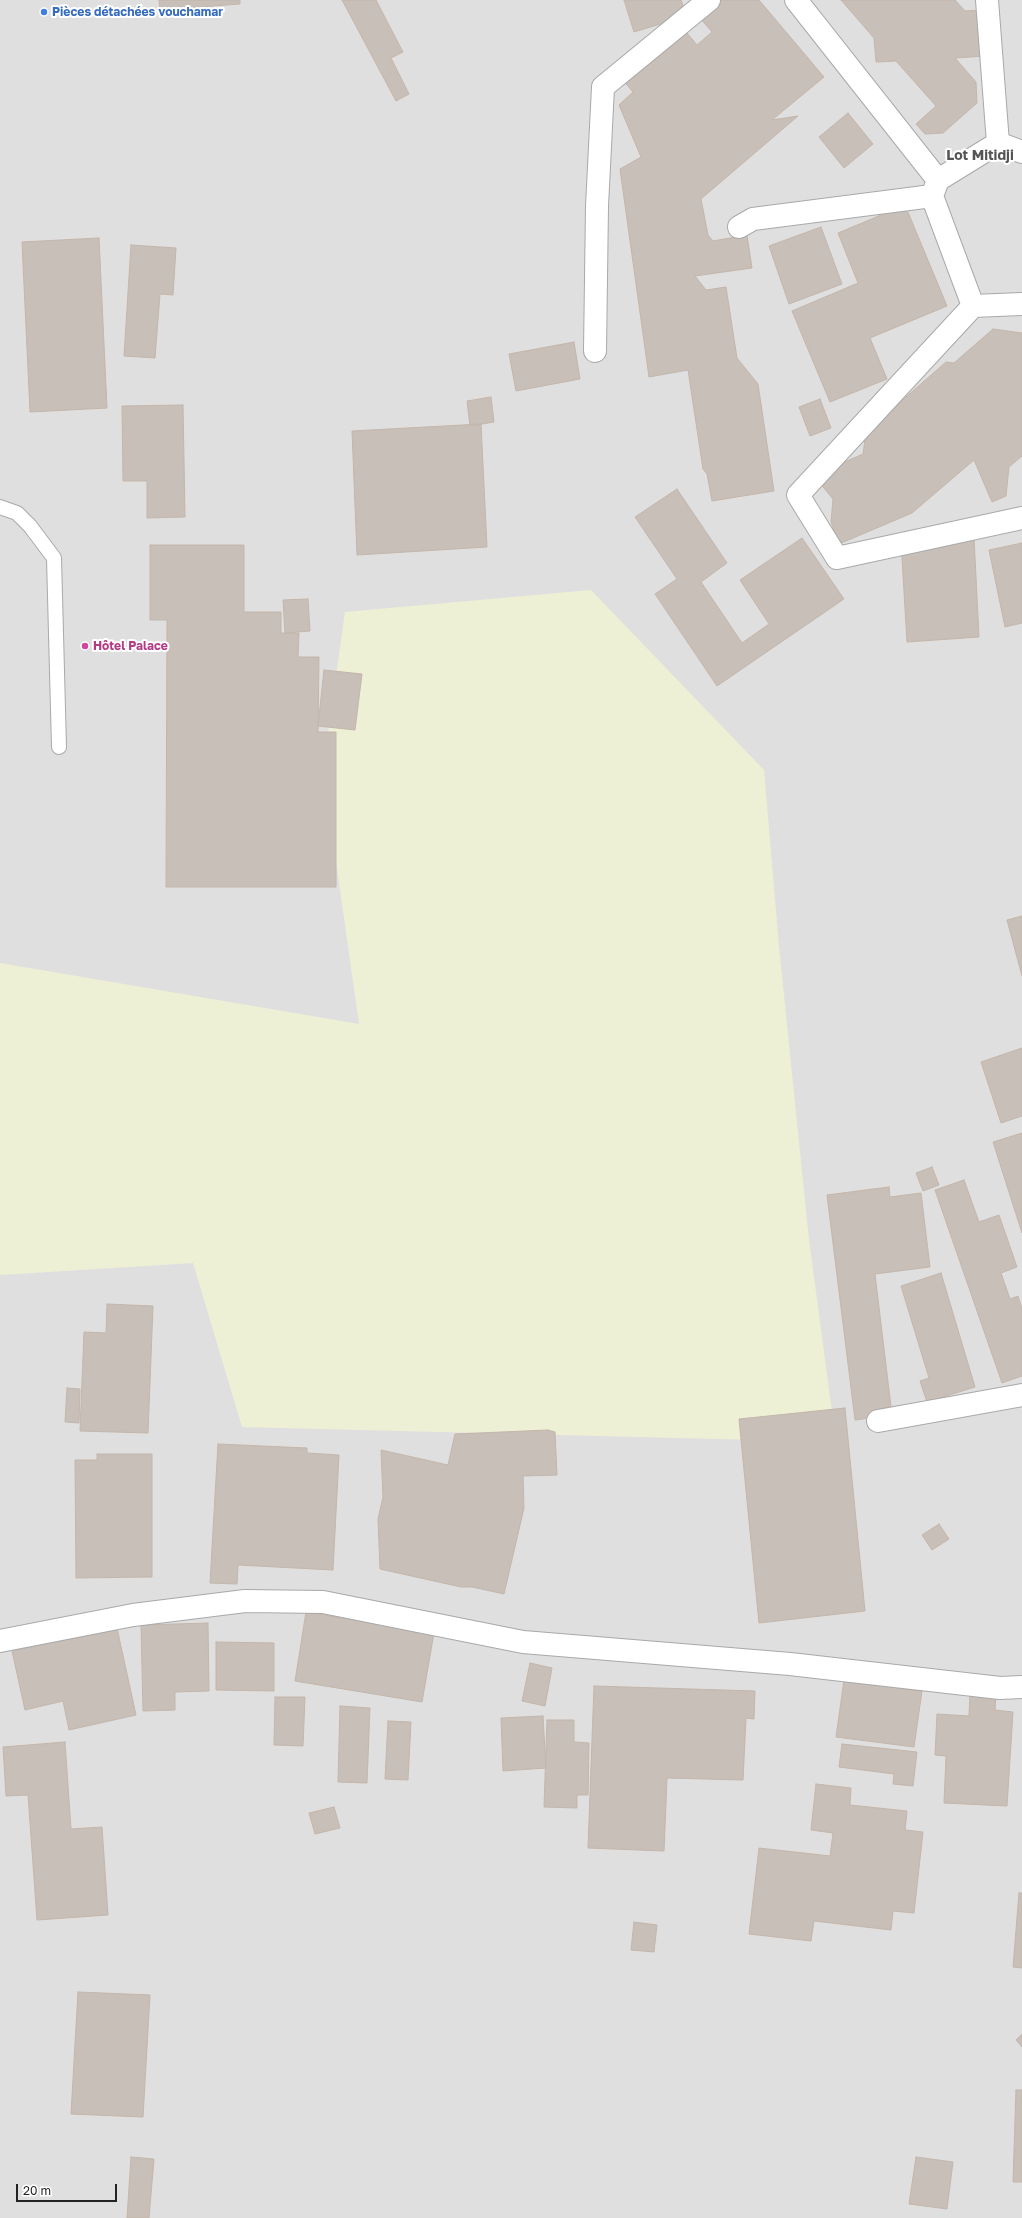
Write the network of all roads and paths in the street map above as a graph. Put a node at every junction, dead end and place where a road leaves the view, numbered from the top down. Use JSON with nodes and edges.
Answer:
{"nodes":[{"id":1,"x":709,"y":0,"type":"edge"},
{"id":2,"x":796,"y":0,"type":"edge"},
{"id":3,"x":987,"y":0,"type":"edge"},
{"id":4,"x":998,"y":143,"type":"junction"},
{"id":5,"x":1022,"y":152,"type":"edge"},
{"id":6,"x":935,"y":188,"type":"junction"},
{"id":7,"x":739,"y":227,"type":"dead end"},
{"id":8,"x":1022,"y":304,"type":"edge"},
{"id":9,"x":973,"y":306,"type":"junction"},
{"id":10,"x":595,"y":351,"type":"dead end"},
{"id":11,"x":0,"y":507,"type":"edge"},
{"id":12,"x":1022,"y":518,"type":"edge"},
{"id":13,"x":59,"y":747,"type":"dead end"},
{"id":14,"x":1022,"y":1395,"type":"edge"},
{"id":15,"x":878,"y":1421,"type":"dead end"},
{"id":16,"x":0,"y":1642,"type":"edge"},
{"id":17,"x":1022,"y":1687,"type":"edge"}],
"edges":[{"from":1,"to":10,"type":"street"},
{"from":2,"to":6,"type":"street"},
{"from":3,"to":4,"type":"street"},
{"from":4,"to":5,"type":"street"},
{"from":4,"to":6,"type":"street"},
{"from":6,"to":7,"type":"street"},
{"from":6,"to":9,"type":"street"},
{"from":8,"to":9,"type":"street"},
{"from":9,"to":12,"type":"street"},
{"from":11,"to":13,"type":"lane"},
{"from":14,"to":15,"type":"street"},
{"from":16,"to":17,"type":"street"}]}
